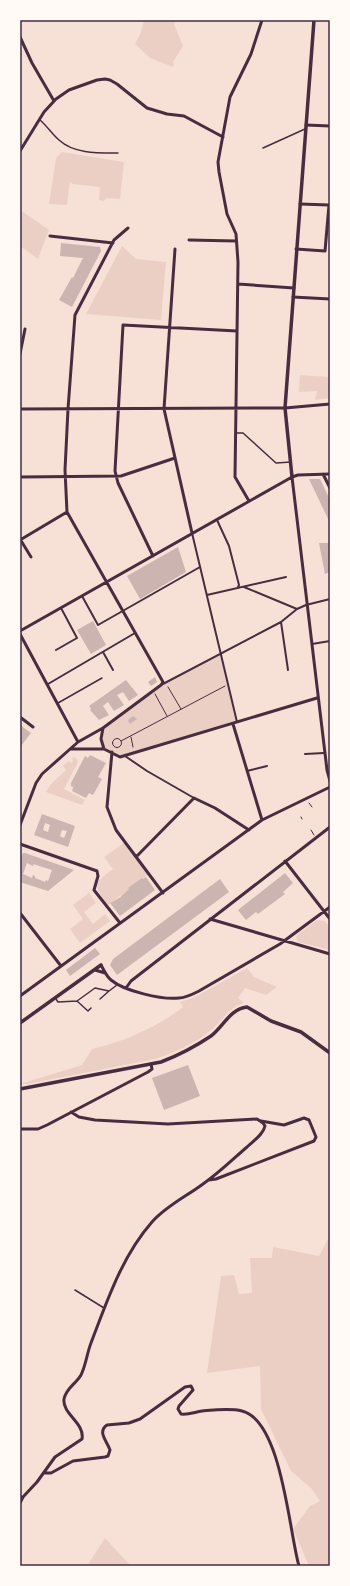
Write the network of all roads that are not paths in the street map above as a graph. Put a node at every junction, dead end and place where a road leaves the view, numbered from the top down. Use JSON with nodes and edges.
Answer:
{"nodes":[{"id":1,"x":262,"y":20,"type":"edge"},
{"id":2,"x":314,"y":20,"type":"edge"},
{"id":3,"x":20,"y":36,"type":"edge"},
{"id":4,"x":54,"y":101,"type":"junction"},
{"id":5,"x":39,"y":120,"type":"junction"},
{"id":6,"x":330,"y":126,"type":"edge"},
{"id":7,"x":306,"y":127,"type":"junction"},
{"id":8,"x":222,"y":137,"type":"junction"},
{"id":9,"x":263,"y":148,"type":"dead end"},
{"id":10,"x":20,"y":151,"type":"edge"},
{"id":11,"x":118,"y":154,"type":"dead end"},
{"id":12,"x":300,"y":204,"type":"junction"},
{"id":13,"x":128,"y":228,"type":"dead end"},
{"id":14,"x":50,"y":236,"type":"dead end"},
{"id":15,"x":189,"y":240,"type":"dead end"},
{"id":16,"x":236,"y":241,"type":"junction"},
{"id":17,"x":113,"y":243,"type":"junction"},
{"id":18,"x":175,"y":248,"type":"dead end"},
{"id":19,"x":296,"y":249,"type":"junction"},
{"id":20,"x":238,"y":284,"type":"junction"},
{"id":21,"x":294,"y":288,"type":"junction"},
{"id":22,"x":293,"y":297,"type":"junction"},
{"id":23,"x":330,"y":299,"type":"edge"},
{"id":24,"x":170,"y":327,"type":"junction"},
{"id":25,"x":25,"y":329,"type":"dead end"},
{"id":26,"x":237,"y":331,"type":"junction"},
{"id":27,"x":20,"y":354,"type":"edge"},
{"id":28,"x":330,"y":404,"type":"edge"},
{"id":29,"x":235,"y":408,"type":"junction"},
{"id":30,"x":285,"y":408,"type":"junction"},
{"id":31,"x":68,"y":409,"type":"junction"},
{"id":32,"x":118,"y":409,"type":"junction"},
{"id":33,"x":164,"y":409,"type":"junction"},
{"id":34,"x":20,"y":410,"type":"edge"},
{"id":35,"x":235,"y":433,"type":"junction"},
{"id":36,"x":175,"y":458,"type":"junction"},
{"id":37,"x":290,"y":462,"type":"junction"},
{"id":38,"x":324,"y":474,"type":"junction"},
{"id":39,"x":330,"y":474,"type":"edge"},
{"id":40,"x":116,"y":476,"type":"junction"},
{"id":41,"x":20,"y":477,"type":"edge"},
{"id":42,"x":66,"y":477,"type":"junction"},
{"id":43,"x":292,"y":477,"type":"junction"},
{"id":44,"x":330,"y":488,"type":"edge"},
{"id":45,"x":249,"y":501,"type":"junction"},
{"id":46,"x":67,"y":512,"type":"junction"},
{"id":47,"x":216,"y":519,"type":"junction"},
{"id":48,"x":192,"y":533,"type":"junction"},
{"id":49,"x":20,"y":540,"type":"edge"},
{"id":50,"x":153,"y":556,"type":"junction"},
{"id":51,"x":31,"y":557,"type":"dead end"},
{"id":52,"x":200,"y":567,"type":"junction"},
{"id":53,"x":286,"y":577,"type":"dead end"},
{"id":54,"x":107,"y":582,"type":"junction"},
{"id":55,"x":243,"y":587,"type":"junction"},
{"id":56,"x":237,"y":588,"type":"junction"},
{"id":57,"x":206,"y":595,"type":"junction"},
{"id":58,"x":82,"y":596,"type":"junction"},
{"id":59,"x":330,"y":598,"type":"edge"},
{"id":60,"x":306,"y":604,"type":"junction"},
{"id":61,"x":61,"y":608,"type":"junction"},
{"id":62,"x":297,"y":609,"type":"junction"},
{"id":63,"x":124,"y":611,"type":"junction"},
{"id":64,"x":281,"y":622,"type":"junction"},
{"id":65,"x":20,"y":631,"type":"edge"},
{"id":66,"x":136,"y":632,"type":"junction"},
{"id":67,"x":20,"y":634,"type":"edge"},
{"id":68,"x":330,"y":641,"type":"edge"},
{"id":69,"x":311,"y":644,"type":"junction"},
{"id":70,"x":56,"y":650,"type":"dead end"},
{"id":71,"x":103,"y":652,"type":"junction"},
{"id":72,"x":221,"y":654,"type":"junction"},
{"id":73,"x":113,"y":670,"type":"dead end"},
{"id":74,"x":288,"y":670,"type":"dead end"},
{"id":75,"x":102,"y":678,"type":"dead end"},
{"id":76,"x":48,"y":684,"type":"junction"},
{"id":77,"x":161,"y":685,"type":"junction"},
{"id":78,"x":317,"y":698,"type":"junction"},
{"id":79,"x":57,"y":703,"type":"junction"},
{"id":80,"x":20,"y":717,"type":"edge"},
{"id":81,"x":237,"y":722,"type":"junction"},
{"id":82,"x":233,"y":724,"type":"junction"},
{"id":83,"x":33,"y":727,"type":"dead end"},
{"id":84,"x":103,"y":728,"type":"junction"},
{"id":85,"x":78,"y":742,"type":"junction"},
{"id":86,"x":71,"y":749,"type":"junction"},
{"id":87,"x":104,"y":749,"type":"junction"},
{"id":88,"x":112,"y":752,"type":"junction"},
{"id":89,"x":324,"y":753,"type":"junction"},
{"id":90,"x":305,"y":754,"type":"dead end"},
{"id":91,"x":122,"y":756,"type":"junction"},
{"id":92,"x":267,"y":766,"type":"dead end"},
{"id":93,"x":247,"y":771,"type":"junction"},
{"id":94,"x":330,"y":781,"type":"edge"},
{"id":95,"x":330,"y":787,"type":"edge"},
{"id":96,"x":194,"y":798,"type":"junction"},
{"id":97,"x":262,"y":820,"type":"junction"},
{"id":98,"x":20,"y":825,"type":"edge"},
{"id":99,"x":330,"y":827,"type":"edge"},
{"id":100,"x":249,"y":830,"type":"junction"},
{"id":101,"x":20,"y":844,"type":"edge"},
{"id":102,"x":136,"y":857,"type":"junction"},
{"id":103,"x":285,"y":861,"type":"junction"},
{"id":104,"x":163,"y":893,"type":"junction"},
{"id":105,"x":330,"y":907,"type":"edge"},
{"id":106,"x":324,"y":911,"type":"junction"},
{"id":107,"x":20,"y":913,"type":"edge"},
{"id":108,"x":210,"y":919,"type":"junction"},
{"id":109,"x":330,"y":919,"type":"edge"},
{"id":110,"x":120,"y":923,"type":"junction"},
{"id":111,"x":285,"y":941,"type":"junction"},
{"id":112,"x":330,"y":954,"type":"edge"},
{"id":113,"x":101,"y":965,"type":"joint"},
{"id":114,"x":61,"y":966,"type":"junction"},
{"id":115,"x":95,"y":970,"type":"junction"},
{"id":116,"x":105,"y":973,"type":"junction"},
{"id":117,"x":118,"y":984,"type":"junction"},
{"id":118,"x":126,"y":988,"type":"junction"},
{"id":119,"x":109,"y":991,"type":"junction"},
{"id":120,"x":20,"y":996,"type":"edge"},
{"id":121,"x":54,"y":998,"type":"junction"},
{"id":122,"x":100,"y":999,"type":"dead end"},
{"id":123,"x":77,"y":1001,"type":"junction"},
{"id":124,"x":91,"y":1008,"type":"dead end"},
{"id":125,"x":20,"y":1023,"type":"edge"},
{"id":126,"x":330,"y":1053,"type":"edge"},
{"id":127,"x":152,"y":1064,"type":"junction"},
{"id":128,"x":20,"y":1089,"type":"edge"},
{"id":129,"x":71,"y":1112,"type":"junction"},
{"id":130,"x":261,"y":1121,"type":"junction"},
{"id":131,"x":20,"y":1128,"type":"edge"},
{"id":132,"x":208,"y":1180,"type":"junction"},
{"id":133,"x":75,"y":1290,"type":"dead end"},
{"id":134,"x":105,"y":1307,"type":"junction"},
{"id":135,"x":44,"y":1473,"type":"junction"},
{"id":136,"x":22,"y":1497,"type":"edge"},
{"id":137,"x":20,"y":1503,"type":"edge"},
{"id":138,"x":299,"y":1566,"type":"edge"}],
"edges":[{"from":1,"to":8,"type":"street"},
{"from":2,"to":7,"type":"street"},
{"from":3,"to":4,"type":"street"},
{"from":4,"to":5,"type":"street"},
{"from":4,"to":8,"type":"street"},
{"from":5,"to":10,"type":"street"},
{"from":5,"to":11,"type":"lane"},
{"from":6,"to":7,"type":"street"},
{"from":7,"to":9,"type":"lane"},
{"from":7,"to":12,"type":"street"},
{"from":8,"to":16,"type":"street"},
{"from":12,"to":19,"type":"street"},
{"from":12,"to":19,"type":"street"},
{"from":13,"to":17,"type":"street"},
{"from":14,"to":17,"type":"street"},
{"from":15,"to":16,"type":"street"},
{"from":16,"to":20,"type":"street"},
{"from":17,"to":31,"type":"street"},
{"from":18,"to":24,"type":"street"},
{"from":19,"to":21,"type":"street"},
{"from":20,"to":21,"type":"street"},
{"from":20,"to":26,"type":"street"},
{"from":21,"to":22,"type":"street"},
{"from":22,"to":23,"type":"street"},
{"from":22,"to":30,"type":"street"},
{"from":24,"to":26,"type":"street"},
{"from":24,"to":32,"type":"street"},
{"from":24,"to":33,"type":"street"},
{"from":25,"to":27,"type":"street"},
{"from":26,"to":29,"type":"street"},
{"from":28,"to":30,"type":"street"},
{"from":29,"to":30,"type":"street"},
{"from":29,"to":33,"type":"street"},
{"from":29,"to":35,"type":"street"},
{"from":30,"to":37,"type":"street"},
{"from":31,"to":32,"type":"street"},
{"from":31,"to":34,"type":"street"},
{"from":31,"to":42,"type":"street"},
{"from":32,"to":33,"type":"street"},
{"from":32,"to":40,"type":"street"},
{"from":33,"to":36,"type":"street"},
{"from":35,"to":37,"type":"lane"},
{"from":35,"to":45,"type":"street"},
{"from":36,"to":40,"type":"street"},
{"from":36,"to":48,"type":"street"},
{"from":37,"to":43,"type":"street"},
{"from":38,"to":39,"type":"street"},
{"from":38,"to":43,"type":"street"},
{"from":38,"to":44,"type":"street"},
{"from":40,"to":42,"type":"street"},
{"from":40,"to":50,"type":"street"},
{"from":41,"to":42,"type":"street"},
{"from":42,"to":46,"type":"street"},
{"from":43,"to":45,"type":"street"},
{"from":43,"to":60,"type":"street"},
{"from":45,"to":47,"type":"street"},
{"from":46,"to":49,"type":"street"},
{"from":46,"to":54,"type":"street"},
{"from":47,"to":48,"type":"street"},
{"from":47,"to":56,"type":"street"},
{"from":48,"to":50,"type":"street"},
{"from":48,"to":52,"type":"street"},
{"from":49,"to":51,"type":"street"},
{"from":50,"to":54,"type":"street"},
{"from":52,"to":57,"type":"street"},
{"from":52,"to":63,"type":"street"},
{"from":53,"to":55,"type":"street"},
{"from":54,"to":58,"type":"street"},
{"from":54,"to":63,"type":"street"},
{"from":55,"to":56,"type":"street"},
{"from":55,"to":62,"type":"street"},
{"from":56,"to":57,"type":"street"},
{"from":57,"to":72,"type":"street"},
{"from":58,"to":61,"type":"street"},
{"from":58,"to":63,"type":"street"},
{"from":59,"to":60,"type":"street"},
{"from":60,"to":62,"type":"street"},
{"from":60,"to":69,"type":"street"},
{"from":61,"to":65,"type":"street"},
{"from":61,"to":70,"type":"street"},
{"from":62,"to":64,"type":"street"},
{"from":63,"to":66,"type":"street"},
{"from":64,"to":72,"type":"street"},
{"from":64,"to":74,"type":"street"},
{"from":66,"to":71,"type":"street"},
{"from":66,"to":77,"type":"street"},
{"from":67,"to":76,"type":"street"},
{"from":68,"to":69,"type":"street"},
{"from":69,"to":78,"type":"street"},
{"from":71,"to":73,"type":"street"},
{"from":71,"to":76,"type":"street"},
{"from":72,"to":77,"type":"street"},
{"from":72,"to":81,"type":"street"},
{"from":75,"to":79,"type":"lane"},
{"from":76,"to":79,"type":"street"},
{"from":77,"to":84,"type":"street"},
{"from":78,"to":81,"type":"street"},
{"from":78,"to":89,"type":"street"},
{"from":79,"to":85,"type":"street"},
{"from":80,"to":83,"type":"street"},
{"from":81,"to":82,"type":"street"},
{"from":82,"to":91,"type":"street"},
{"from":82,"to":93,"type":"street"},
{"from":84,"to":85,"type":"street"},
{"from":84,"to":87,"type":"street"},
{"from":85,"to":86,"type":"street"},
{"from":86,"to":87,"type":"street"},
{"from":86,"to":98,"type":"street"},
{"from":87,"to":88,"type":"street"},
{"from":88,"to":91,"type":"street"},
{"from":88,"to":102,"type":"street"},
{"from":89,"to":90,"type":"street"},
{"from":89,"to":94,"type":"street"},
{"from":91,"to":96,"type":"street"},
{"from":92,"to":93,"type":"street"},
{"from":93,"to":97,"type":"street"},
{"from":95,"to":97,"type":"street"},
{"from":96,"to":100,"type":"street"},
{"from":96,"to":102,"type":"street"},
{"from":97,"to":100,"type":"street"},
{"from":99,"to":103,"type":"street"},
{"from":100,"to":104,"type":"street"},
{"from":101,"to":110,"type":"street"},
{"from":102,"to":104,"type":"street"},
{"from":103,"to":106,"type":"street"},
{"from":103,"to":108,"type":"street"},
{"from":104,"to":110,"type":"street"},
{"from":105,"to":106,"type":"street"},
{"from":106,"to":109,"type":"street"},
{"from":106,"to":111,"type":"street"},
{"from":107,"to":114,"type":"street"},
{"from":108,"to":111,"type":"street"},
{"from":108,"to":118,"type":"street"},
{"from":110,"to":114,"type":"street"},
{"from":111,"to":112,"type":"street"},
{"from":111,"to":118,"type":"street"},
{"from":113,"to":115,"type":"street"},
{"from":113,"to":116,"type":"street"},
{"from":114,"to":120,"type":"street"},
{"from":115,"to":116,"type":"street"},
{"from":115,"to":121,"type":"street"},
{"from":116,"to":117,"type":"street"},
{"from":117,"to":118,"type":"street"},
{"from":117,"to":119,"type":"lane"},
{"from":119,"to":122,"type":"lane"},
{"from":119,"to":123,"type":"lane"},
{"from":121,"to":123,"type":"lane"},
{"from":121,"to":125,"type":"street"},
{"from":123,"to":124,"type":"lane"},
{"from":126,"to":127,"type":"street"},
{"from":127,"to":128,"type":"street"},
{"from":127,"to":129,"type":"street"},
{"from":129,"to":130,"type":"street"},
{"from":129,"to":131,"type":"street"},
{"from":130,"to":132,"type":"street"},
{"from":130,"to":132,"type":"street"},
{"from":132,"to":134,"type":"street"},
{"from":133,"to":134,"type":"lane"},
{"from":134,"to":135,"type":"street"},
{"from":135,"to":136,"type":"street"},
{"from":135,"to":138,"type":"street"},
{"from":136,"to":137,"type":"street"}]}
